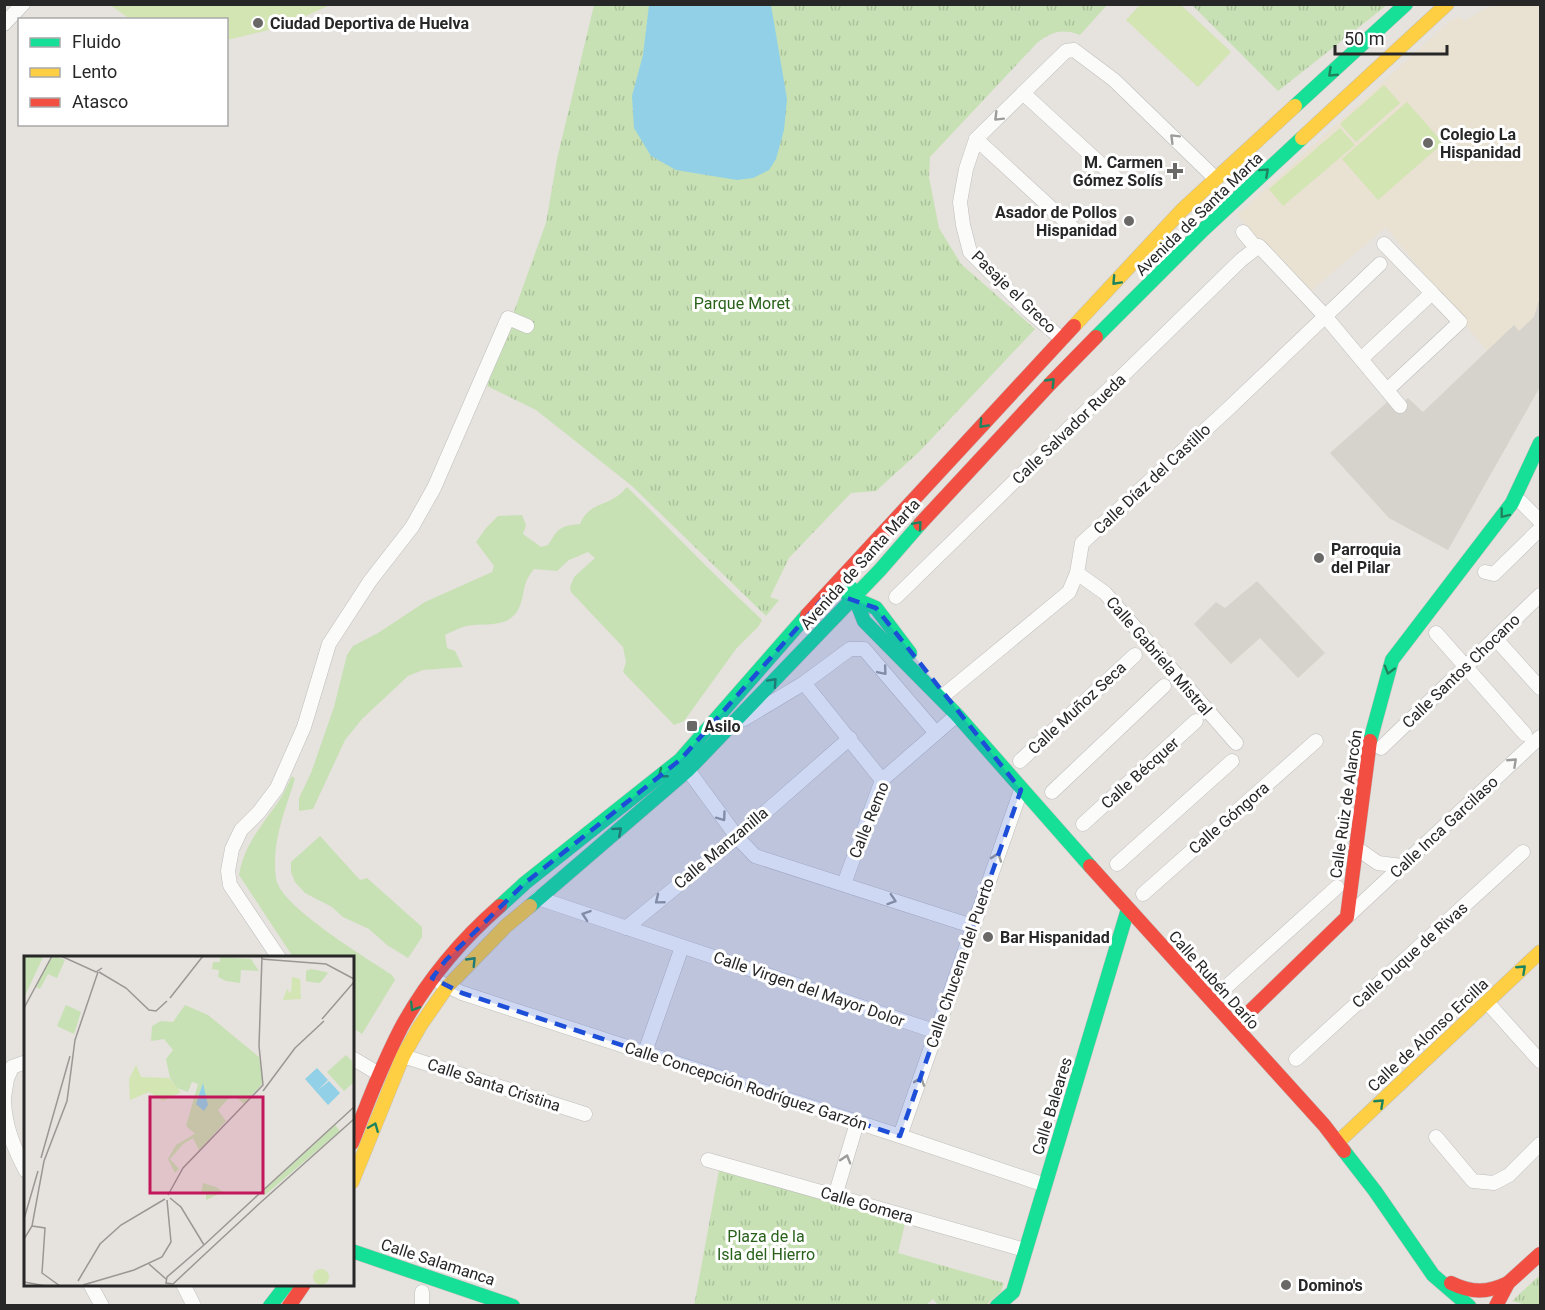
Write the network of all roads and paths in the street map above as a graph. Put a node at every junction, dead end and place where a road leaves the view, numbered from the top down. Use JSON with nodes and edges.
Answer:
{"nodes":[{"id":1,"x":22,"y":4,"type":"edge"},
{"id":2,"x":1406,"y":4,"type":"edge"},
{"id":3,"x":1448,"y":4,"type":"edge"},
{"id":4,"x":4,"y":24,"type":"edge"},
{"id":5,"x":1023,"y":93,"type":"junction"},
{"id":6,"x":976,"y":139,"type":"junction"},
{"id":7,"x":1216,"y":179,"type":"junction"},
{"id":8,"x":1118,"y":180,"type":"dead end"},
{"id":9,"x":1075,"y":230,"type":"dead end"},
{"id":10,"x":1243,"y":232,"type":"dead end"},
{"id":11,"x":1384,"y":244,"type":"dead end"},
{"id":12,"x":1256,"y":248,"type":"junction"},
{"id":13,"x":1380,"y":264,"type":"dead end"},
{"id":14,"x":1432,"y":293,"type":"junction"},
{"id":15,"x":1325,"y":316,"type":"junction"},
{"id":16,"x":527,"y":326,"type":"dead end"},
{"id":17,"x":1062,"y":339,"type":"junction"},
{"id":18,"x":1361,"y":359,"type":"junction"},
{"id":19,"x":1387,"y":390,"type":"junction"},
{"id":20,"x":1400,"y":406,"type":"dead end"},
{"id":21,"x":1540,"y":444,"type":"edge"},
{"id":22,"x":1521,"y":502,"type":"dead end"},
{"id":23,"x":1540,"y":521,"type":"edge"},
{"id":24,"x":1540,"y":529,"type":"edge"},
{"id":25,"x":880,"y":570,"type":"junction"},
{"id":26,"x":845,"y":572,"type":"junction"},
{"id":27,"x":1485,"y":572,"type":"dead end"},
{"id":28,"x":1077,"y":573,"type":"junction"},
{"id":29,"x":829,"y":592,"type":"junction"},
{"id":30,"x":1540,"y":595,"type":"edge"},
{"id":31,"x":854,"y":597,"type":"junction"},
{"id":32,"x":896,"y":597,"type":"dead end"},
{"id":33,"x":876,"y":608,"type":"junction"},
{"id":34,"x":864,"y":621,"type":"junction"},
{"id":35,"x":827,"y":625,"type":"junction"},
{"id":36,"x":1436,"y":633,"type":"dead end"},
{"id":37,"x":1495,"y":638,"type":"junction"},
{"id":38,"x":1135,"y":655,"type":"dead end"},
{"id":39,"x":1466,"y":667,"type":"junction"},
{"id":40,"x":804,"y":683,"type":"junction"},
{"id":41,"x":1164,"y":686,"type":"dead end"},
{"id":42,"x":1540,"y":688,"type":"edge"},
{"id":43,"x":943,"y":696,"type":"junction"},
{"id":44,"x":957,"y":715,"type":"junction"},
{"id":45,"x":1196,"y":721,"type":"dead end"},
{"id":46,"x":731,"y":727,"type":"junction"},
{"id":47,"x":936,"y":733,"type":"junction"},
{"id":48,"x":1525,"y":734,"type":"dead end"},
{"id":49,"x":1540,"y":737,"type":"edge"},
{"id":50,"x":850,"y":738,"type":"junction"},
{"id":51,"x":1316,"y":741,"type":"dead end"},
{"id":52,"x":1236,"y":743,"type":"dead end"},
{"id":53,"x":1381,"y":748,"type":"dead end"},
{"id":54,"x":1020,"y":761,"type":"dead end"},
{"id":55,"x":1232,"y":761,"type":"dead end"},
{"id":56,"x":684,"y":765,"type":"junction"},
{"id":57,"x":882,"y":780,"type":"junction"},
{"id":58,"x":1021,"y":790,"type":"junction"},
{"id":59,"x":1052,"y":792,"type":"dead end"},
{"id":60,"x":1083,"y":824,"type":"dead end"},
{"id":61,"x":737,"y":837,"type":"junction"},
{"id":62,"x":1355,"y":847,"type":"junction"},
{"id":63,"x":1523,"y":852,"type":"dead end"},
{"id":64,"x":1117,"y":864,"type":"dead end"},
{"id":65,"x":1402,"y":866,"type":"junction"},
{"id":66,"x":525,"y":884,"type":"junction"},
{"id":67,"x":844,"y":884,"type":"junction"},
{"id":68,"x":1337,"y":887,"type":"dead end"},
{"id":69,"x":1143,"y":894,"type":"dead end"},
{"id":70,"x":538,"y":898,"type":"junction"},
{"id":71,"x":1128,"y":909,"type":"junction"},
{"id":72,"x":1347,"y":917,"type":"junction"},
{"id":73,"x":972,"y":926,"type":"junction"},
{"id":74,"x":626,"y":928,"type":"junction"},
{"id":75,"x":682,"y":947,"type":"junction"},
{"id":76,"x":1540,"y":952,"type":"edge"},
{"id":77,"x":278,"y":956,"type":"edge"},
{"id":78,"x":432,"y":978,"type":"junction"},
{"id":79,"x":447,"y":987,"type":"junction"},
{"id":80,"x":1225,"y":988,"type":"dead end"},
{"id":81,"x":1487,"y":1002,"type":"junction"},
{"id":82,"x":1235,"y":1026,"type":"junction"},
{"id":83,"x":937,"y":1032,"type":"junction"},
{"id":84,"x":645,"y":1052,"type":"junction"},
{"id":85,"x":403,"y":1056,"type":"junction"},
{"id":86,"x":354,"y":1059,"type":"edge"},
{"id":87,"x":1296,"y":1059,"type":"dead end"},
{"id":88,"x":1540,"y":1060,"type":"edge"},
{"id":89,"x":24,"y":1063,"type":"edge"},
{"id":90,"x":379,"y":1074,"type":"junction"},
{"id":91,"x":4,"y":1099,"type":"edge"},
{"id":92,"x":585,"y":1114,"type":"dead end"},
{"id":93,"x":5,"y":1120,"type":"edge"},
{"id":94,"x":857,"y":1123,"type":"junction"},
{"id":95,"x":900,"y":1136,"type":"junction"},
{"id":96,"x":1436,"y":1137,"type":"dead end"},
{"id":97,"x":354,"y":1138,"type":"edge"},
{"id":98,"x":1337,"y":1143,"type":"junction"},
{"id":99,"x":1540,"y":1144,"type":"edge"},
{"id":100,"x":708,"y":1160,"type":"dead end"},
{"id":101,"x":24,"y":1169,"type":"edge"},
{"id":102,"x":354,"y":1177,"type":"edge"},
{"id":103,"x":1045,"y":1185,"type":"junction"},
{"id":104,"x":835,"y":1196,"type":"junction"},
{"id":105,"x":1025,"y":1250,"type":"junction"},
{"id":106,"x":354,"y":1252,"type":"edge"},
{"id":107,"x":1540,"y":1254,"type":"edge"},
{"id":108,"x":1435,"y":1277,"type":"junction"},
{"id":109,"x":1508,"y":1283,"type":"junction"},
{"id":110,"x":91,"y":1286,"type":"edge"},
{"id":111,"x":184,"y":1286,"type":"edge"},
{"id":112,"x":285,"y":1286,"type":"edge"},
{"id":113,"x":303,"y":1286,"type":"edge"},
{"id":114,"x":1440,"y":1297,"type":"dead end"},
{"id":115,"x":102,"y":1305,"type":"edge"},
{"id":116,"x":194,"y":1305,"type":"edge"},
{"id":117,"x":270,"y":1305,"type":"edge"},
{"id":118,"x":289,"y":1305,"type":"edge"},
{"id":119,"x":513,"y":1305,"type":"edge"},
{"id":120,"x":997,"y":1305,"type":"edge"},
{"id":121,"x":1469,"y":1305,"type":"edge"},
{"id":122,"x":1496,"y":1305,"type":"edge"}],
"edges":[{"from":1,"to":4,"type":"street"},
{"from":2,"to":7,"type":"main road","name":"Avenida de Santa Marta","one_way":true},
{"from":25,"to":3,"type":"main road","name":"Avenida de Santa Marta","one_way":true},
{"from":5,"to":6,"type":"street","name":"Pasaje el Greco","one_way":true},
{"from":7,"to":5,"type":"street","name":"Pasaje el Greco","one_way":true},
{"from":5,"to":8,"type":"street"},
{"from":6,"to":9,"type":"street"},
{"from":6,"to":17,"type":"street","name":"Pasaje el Greco"},
{"from":7,"to":17,"type":"main road","name":"Avenida de Santa Marta","one_way":true},
{"from":10,"to":12,"type":"street"},
{"from":11,"to":14,"type":"street"},
{"from":12,"to":15,"type":"street"},
{"from":12,"to":32,"type":"street","name":"Calle Salvador Rueda"},
{"from":13,"to":15,"type":"street","name":"Calle Díaz del Castillo"},
{"from":14,"to":18,"type":"street"},
{"from":14,"to":19,"type":"street"},
{"from":15,"to":18,"type":"street"},
{"from":15,"to":28,"type":"street","name":"Calle Díaz del Castillo"},
{"from":16,"to":77,"type":"street"},
{"from":17,"to":26,"type":"main road","name":"Avenida de Santa Marta","one_way":true},
{"from":18,"to":19,"type":"street"},
{"from":19,"to":20,"type":"street"},
{"from":21,"to":62,"type":"main road","name":"Calle Ruiz de Alarcón","one_way":true},
{"from":22,"to":23,"type":"street"},
{"from":24,"to":27,"type":"street"},
{"from":25,"to":31,"type":"main road","name":"Avenida de Santa Marta"},
{"from":25,"to":33,"type":"main road"},
{"from":26,"to":29,"type":"main road","name":"Avenida de Santa Marta"},
{"from":26,"to":31,"type":"main road","name":"Calle Rubén Darío"},
{"from":28,"to":43,"type":"street","name":"Calle Díaz del Castillo"},
{"from":28,"to":52,"type":"street","name":"Calle Gabriela Mistral"},
{"from":29,"to":31,"type":"main road","name":"Calle Rubén Darío"},
{"from":29,"to":56,"type":"main road","name":"Avenida de Santa Marta"},
{"from":30,"to":37,"type":"street","name":"Calle Santos Chocano"},
{"from":31,"to":33,"type":"main road","name":"Calle Rubén Darío"},
{"from":31,"to":34,"type":"main road","name":"Calle Rubén Darío"},
{"from":31,"to":35,"type":"main road","name":"Avenida de Santa Marta"},
{"from":33,"to":43,"type":"main road","name":"Calle Rubén Darío"},
{"from":34,"to":35,"type":"main road"},
{"from":34,"to":44,"type":"main road","name":"Calle Rubén Darío"},
{"from":46,"to":35,"type":"main road","name":"Avenida de Santa Marta","one_way":true},
{"from":36,"to":39,"type":"street"},
{"from":37,"to":39,"type":"street","name":"Calle Santos Chocano"},
{"from":37,"to":42,"type":"street"},
{"from":38,"to":54,"type":"street","name":"Calle Muñoz Seca"},
{"from":39,"to":48,"type":"street"},
{"from":39,"to":53,"type":"street","name":"Calle Santos Chocano"},
{"from":40,"to":46,"type":"street"},
{"from":40,"to":47,"type":"street","one_way":true},
{"from":40,"to":50,"type":"street"},
{"from":41,"to":59,"type":"street"},
{"from":43,"to":44,"type":"main road","name":"Calle Rubén Darío"},
{"from":44,"to":47,"type":"street","name":"Calle Remo"},
{"from":44,"to":58,"type":"main road","name":"Calle Rubén Darío"},
{"from":45,"to":60,"type":"street","name":"Calle Bécquer"},
{"from":46,"to":56,"type":"main road","name":"Avenida de Santa Marta"},
{"from":47,"to":57,"type":"street","name":"Calle Remo"},
{"from":65,"to":49,"type":"street","name":"Calle Inca Garcilaso","one_way":true},
{"from":50,"to":57,"type":"street"},
{"from":50,"to":61,"type":"street","name":"Calle Manzanilla"},
{"from":51,"to":69,"type":"street","name":"Calle Góngora"},
{"from":55,"to":64,"type":"street"},
{"from":56,"to":61,"type":"street","one_way":true},
{"from":56,"to":66,"type":"main road","name":"Avenida de Santa Marta","one_way":true},
{"from":70,"to":56,"type":"main road","name":"Avenida de Santa Marta","one_way":true},
{"from":57,"to":67,"type":"street","name":"Calle Remo"},
{"from":58,"to":71,"type":"main road","name":"Calle Rubén Darío"},
{"from":73,"to":58,"type":"street","name":"Calle Chucena del Puerto","one_way":true},
{"from":61,"to":67,"type":"street"},
{"from":61,"to":74,"type":"street","name":"Calle Manzanilla","one_way":true},
{"from":62,"to":65,"type":"street"},
{"from":62,"to":72,"type":"main road","name":"Calle Ruiz de Alarcón"},
{"from":63,"to":87,"type":"street","name":"Calle Duque de Rivas"},
{"from":65,"to":72,"type":"street","name":"Calle Inca Garcilaso"},
{"from":66,"to":70,"type":"main road"},
{"from":66,"to":78,"type":"main road","name":"Avenida de Santa Marta"},
{"from":67,"to":73,"type":"street","one_way":true},
{"from":68,"to":80,"type":"street"},
{"from":74,"to":70,"type":"street","name":"Calle Virgen del Mayor Dolor","one_way":true},
{"from":79,"to":70,"type":"main road","name":"Avenida de Santa Marta","one_way":true},
{"from":71,"to":82,"type":"main road","name":"Calle Rubén Darío"},
{"from":71,"to":103,"type":"main road","name":"Calle Baleares"},
{"from":72,"to":82,"type":"main road"},
{"from":73,"to":83,"type":"street","name":"Calle Chucena del Puerto"},
{"from":74,"to":75,"type":"street","name":"Calle Virgen del Mayor Dolor"},
{"from":75,"to":83,"type":"street","name":"Calle Virgen del Mayor Dolor"},
{"from":75,"to":84,"type":"street"},
{"from":81,"to":76,"type":"main road","name":"Calle de Alonso Ercilla","one_way":true},
{"from":78,"to":79,"type":"street","name":"Calle Concepción Rodríguez Garzón"},
{"from":78,"to":90,"type":"main road","name":"Avenida de Santa Marta","one_way":true},
{"from":79,"to":84,"type":"street","name":"Calle Concepción Rodríguez Garzón"},
{"from":79,"to":85,"type":"main road","name":"Avenida de Santa Marta"},
{"from":81,"to":88,"type":"street"},
{"from":98,"to":81,"type":"main road","name":"Calle de Alonso Ercilla","one_way":true},
{"from":82,"to":98,"type":"main road","name":"Calle Rubén Darío"},
{"from":95,"to":83,"type":"street","name":"Calle Chucena del Puerto","one_way":true},
{"from":84,"to":94,"type":"street","name":"Calle Concepción Rodríguez Garzón"},
{"from":85,"to":92,"type":"street","name":"Calle Santa Cristina"},
{"from":102,"to":85,"type":"main road","name":"Avenida de Santa Marta","one_way":true},
{"from":86,"to":90,"type":"street"},
{"from":89,"to":91,"type":"street"},
{"from":90,"to":97,"type":"main road","name":"Avenida de Santa Marta"},
{"from":91,"to":93,"type":"street"},
{"from":93,"to":101,"type":"street"},
{"from":94,"to":95,"type":"street","name":"Calle Concepción Rodríguez Garzón"},
{"from":104,"to":94,"type":"street","one_way":true},
{"from":95,"to":103,"type":"street","name":"Calle Concepción Rodríguez Garzón"},
{"from":96,"to":99,"type":"street"},
{"from":98,"to":108,"type":"main road","name":"Calle Rubén Darío"},
{"from":100,"to":104,"type":"street","name":"Calle Gomera"},
{"from":103,"to":105,"type":"main road","name":"Calle Baleares"},
{"from":104,"to":105,"type":"street","name":"Calle Gomera"},
{"from":105,"to":120,"type":"main road","name":"Calle Baleares"},
{"from":106,"to":119,"type":"main road","name":"Calle Salamanca"},
{"from":107,"to":109,"type":"main road"},
{"from":108,"to":109,"type":"main road"},
{"from":108,"to":114,"type":"main road","name":"Calle Rubén Darío"},
{"from":108,"to":121,"type":"main road","name":"Calle Rubén Darío"},
{"from":109,"to":122,"type":"main road"},
{"from":110,"to":115,"type":"street"},
{"from":111,"to":116,"type":"street"},
{"from":112,"to":117,"type":"main road"},
{"from":113,"to":118,"type":"main road"}]}
